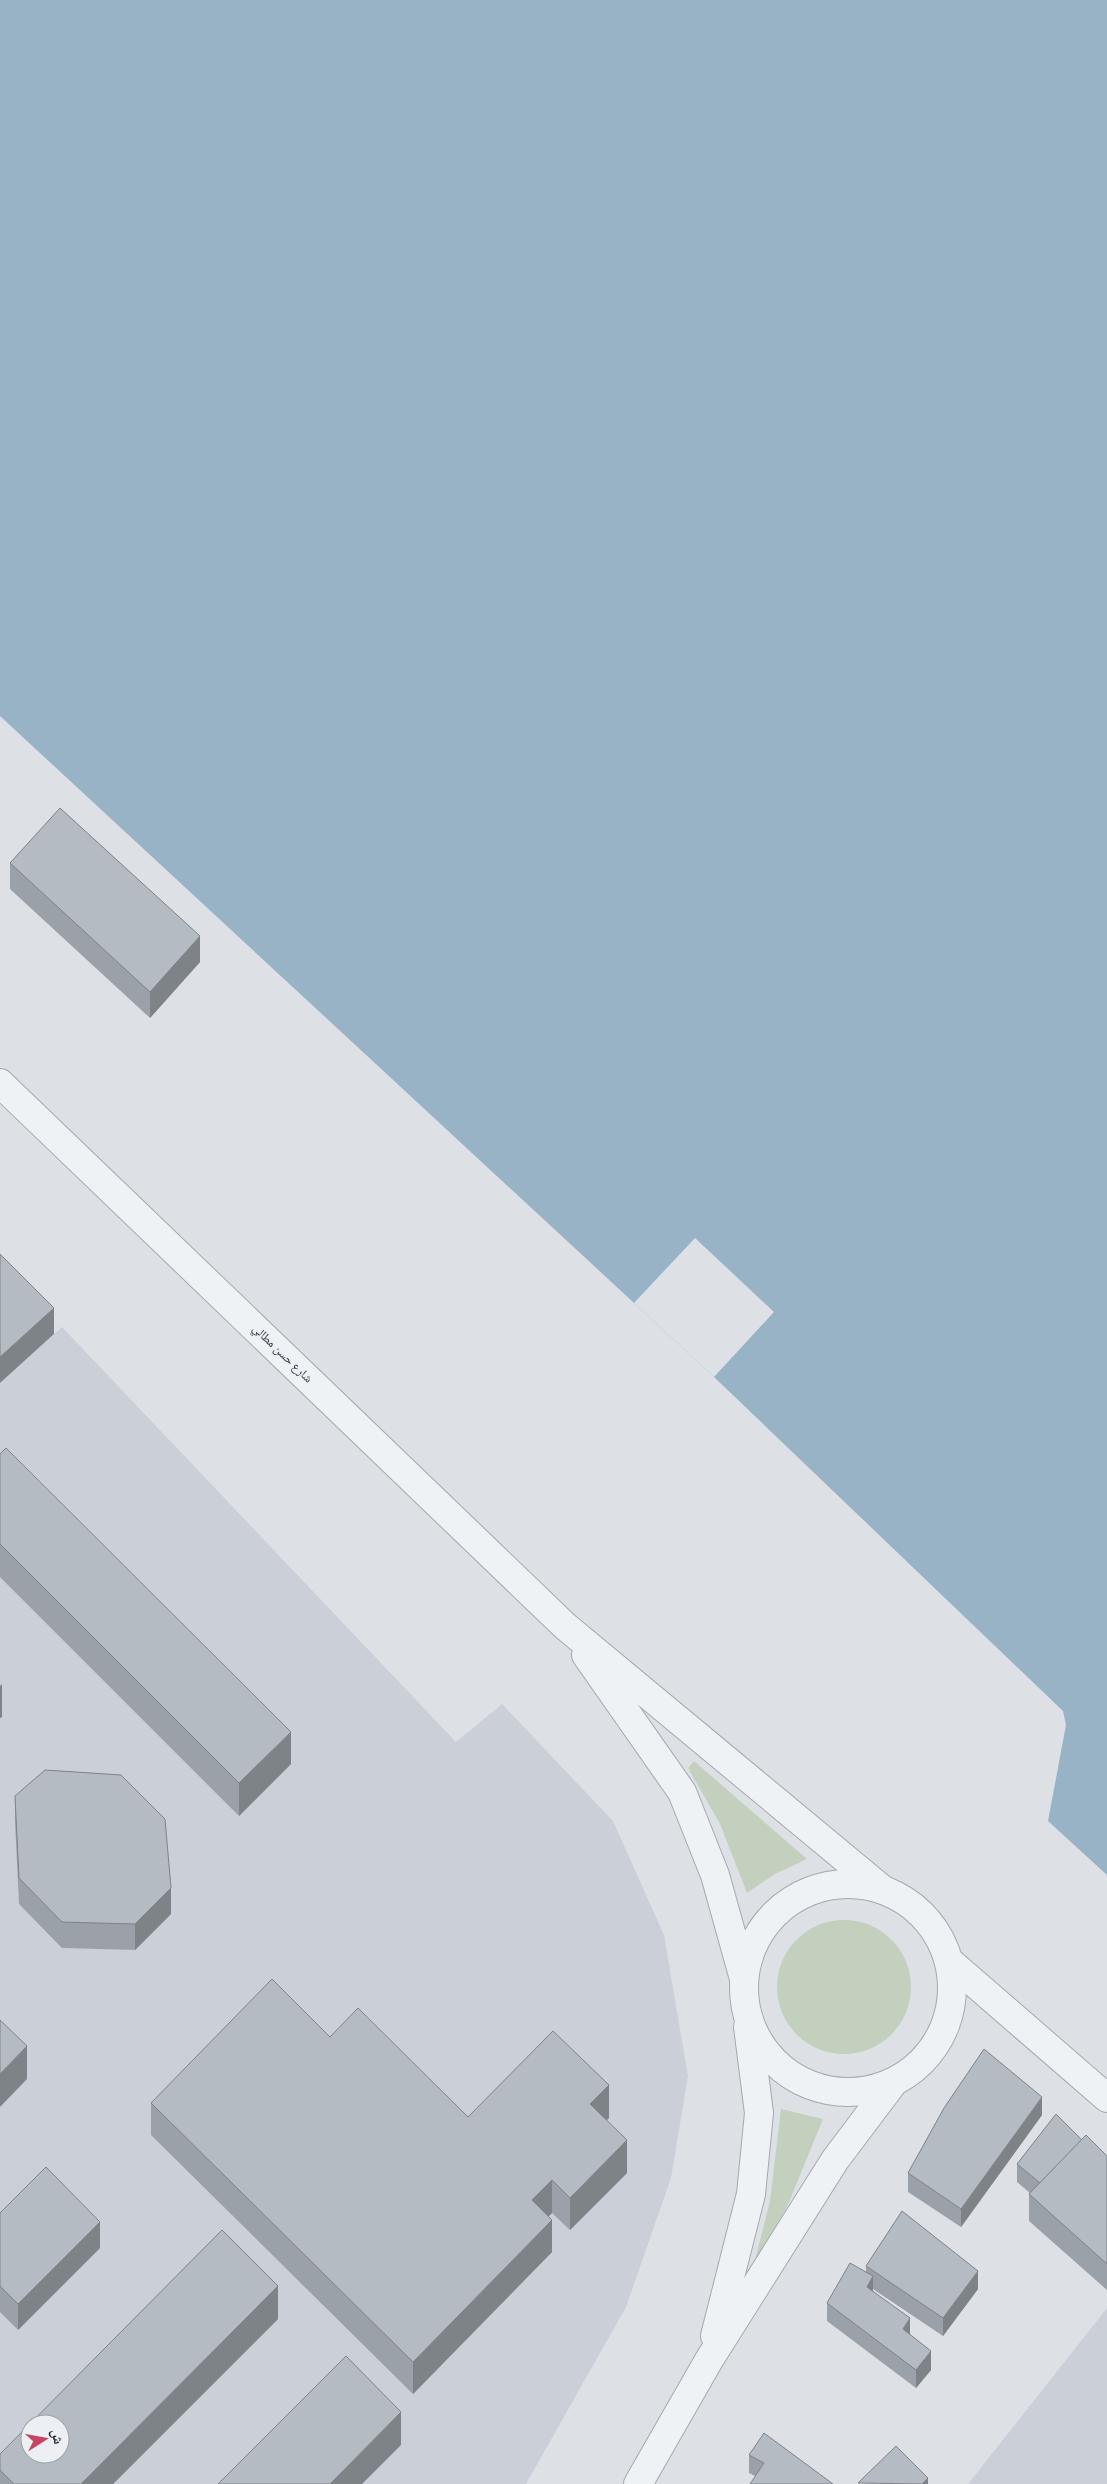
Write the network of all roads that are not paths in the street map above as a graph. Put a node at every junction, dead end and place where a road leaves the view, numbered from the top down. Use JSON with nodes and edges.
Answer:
{"nodes":[{"id":1,"x":0,"y":1083,"type":"edge"},
{"id":2,"x":565,"y":1626,"type":"junction"},
{"id":3,"x":882,"y":1889,"type":"junction"},
{"id":4,"x":949,"y":1961,"type":"junction"},
{"id":5,"x":744,"y":1981,"type":"junction"},
{"id":6,"x":746,"y":2011,"type":"junction"},
{"id":7,"x":893,"y":2083,"type":"junction"},
{"id":8,"x":1107,"y":2098,"type":"edge"},
{"id":9,"x":709,"y":2360,"type":"junction"},
{"id":10,"x":638,"y":2484,"type":"edge"}],
"edges":[{"from":1,"to":2,"type":"street","name":"شارع حسن مطالي"},
{"from":2,"to":3,"type":"street"},
{"from":2,"to":5,"type":"street"},
{"from":3,"to":4,"type":"street"},
{"from":3,"to":5,"type":"street"},
{"from":4,"to":7,"type":"street"},
{"from":4,"to":8,"type":"street"},
{"from":5,"to":6,"type":"street"},
{"from":6,"to":7,"type":"street"},
{"from":6,"to":9,"type":"street"},
{"from":7,"to":9,"type":"street"},
{"from":9,"to":10,"type":"street"}]}
